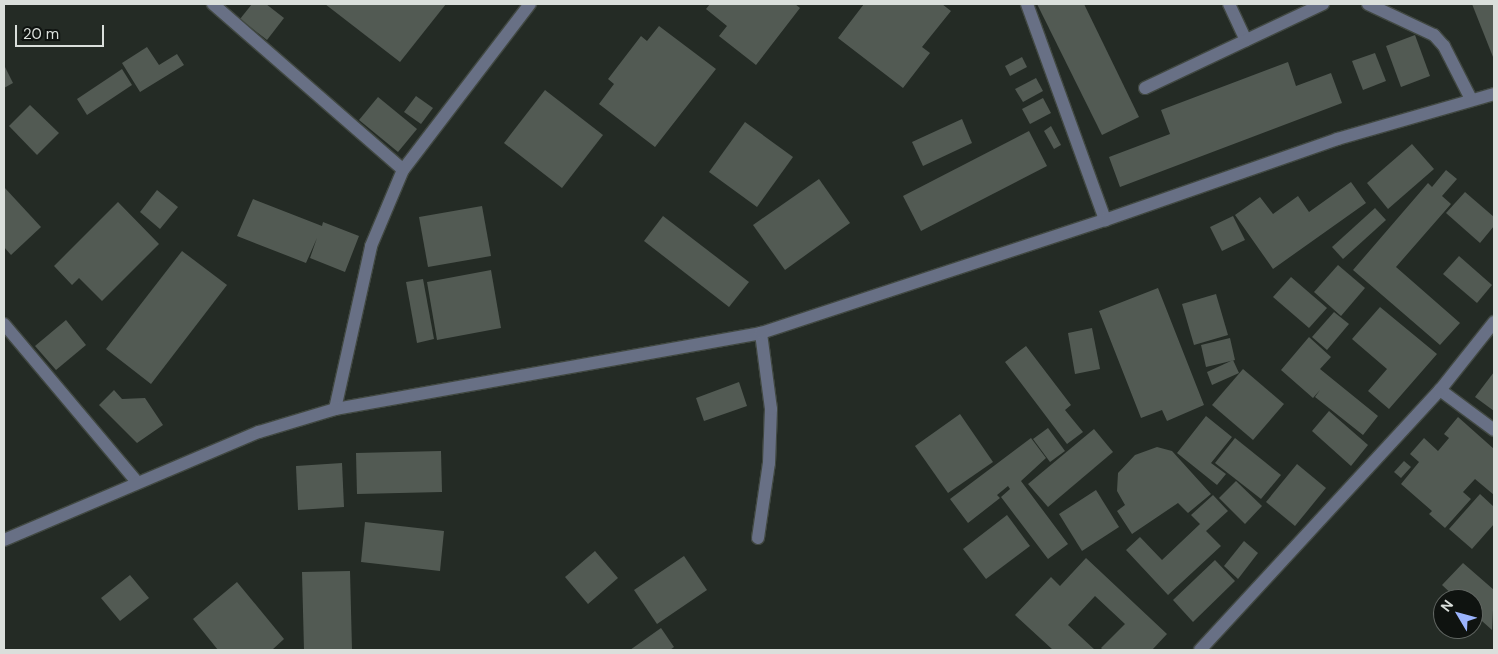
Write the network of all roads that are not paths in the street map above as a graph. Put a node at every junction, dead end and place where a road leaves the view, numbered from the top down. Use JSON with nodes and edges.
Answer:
{"nodes":[{"id":1,"x":213,"y":4,"type":"edge"},
{"id":2,"x":530,"y":4,"type":"edge"},
{"id":3,"x":1027,"y":4,"type":"edge"},
{"id":4,"x":1229,"y":4,"type":"edge"},
{"id":5,"x":1323,"y":4,"type":"edge"},
{"id":6,"x":1368,"y":4,"type":"edge"},
{"id":7,"x":1246,"y":40,"type":"junction"},
{"id":8,"x":1145,"y":88,"type":"dead end"},
{"id":9,"x":1494,"y":94,"type":"edge"},
{"id":10,"x":1470,"y":99,"type":"junction"},
{"id":11,"x":403,"y":170,"type":"junction"},
{"id":12,"x":1105,"y":220,"type":"junction"},
{"id":13,"x":1494,"y":322,"type":"edge"},
{"id":14,"x":4,"y":324,"type":"edge"},
{"id":15,"x":761,"y":333,"type":"junction"},
{"id":16,"x":1440,"y":390,"type":"junction"},
{"id":17,"x":335,"y":408,"type":"junction"},
{"id":18,"x":1494,"y":430,"type":"edge"},
{"id":19,"x":137,"y":482,"type":"junction"},
{"id":20,"x":758,"y":538,"type":"dead end"},
{"id":21,"x":4,"y":540,"type":"edge"},
{"id":22,"x":1203,"y":649,"type":"edge"}],
"edges":[{"from":1,"to":11,"type":"street"},
{"from":2,"to":11,"type":"street"},
{"from":3,"to":12,"type":"street"},
{"from":4,"to":7,"type":"street"},
{"from":5,"to":7,"type":"street"},
{"from":6,"to":10,"type":"street"},
{"from":7,"to":8,"type":"street"},
{"from":9,"to":10,"type":"street"},
{"from":10,"to":12,"type":"street"},
{"from":11,"to":17,"type":"street"},
{"from":12,"to":15,"type":"street"},
{"from":13,"to":16,"type":"street"},
{"from":14,"to":19,"type":"street"},
{"from":15,"to":17,"type":"street"},
{"from":15,"to":20,"type":"street"},
{"from":16,"to":18,"type":"street"},
{"from":16,"to":22,"type":"street"},
{"from":17,"to":19,"type":"street"},
{"from":19,"to":21,"type":"street"}]}
